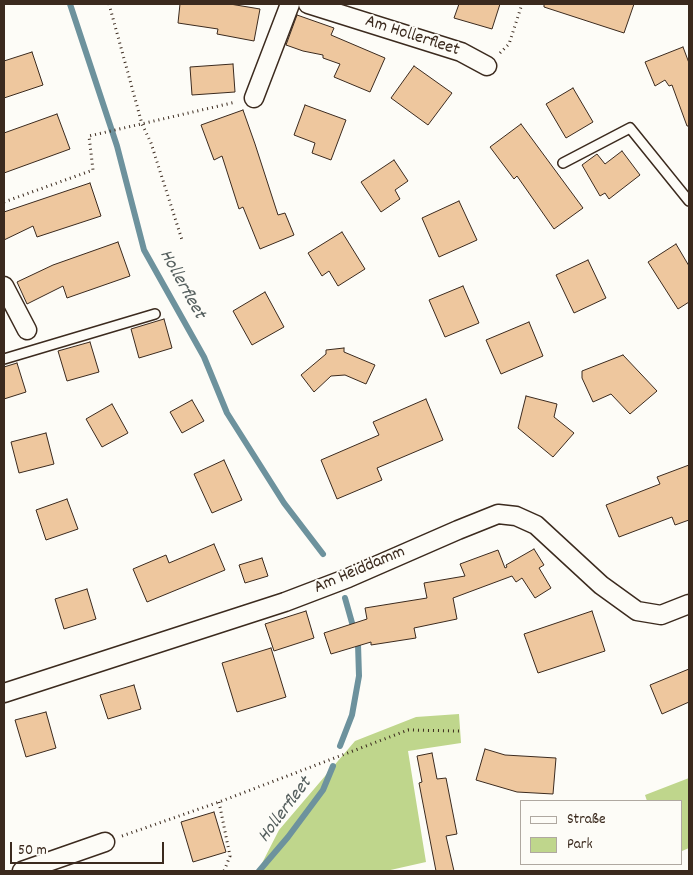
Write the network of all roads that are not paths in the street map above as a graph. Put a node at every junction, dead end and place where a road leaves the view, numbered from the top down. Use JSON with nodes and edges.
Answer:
{"nodes":[{"id":1,"x":290,"y":4,"type":"edge"},
{"id":2,"x":308,"y":4,"type":"edge"},
{"id":3,"x":487,"y":66,"type":"road end"},
{"id":4,"x":254,"y":98,"type":"road end"},
{"id":5,"x":564,"y":163,"type":"dead end"},
{"id":6,"x":689,"y":201,"type":"edge"},
{"id":7,"x":4,"y":286,"type":"edge"},
{"id":8,"x":155,"y":314,"type":"dead end"},
{"id":9,"x":27,"y":330,"type":"dead end"},
{"id":10,"x":4,"y":359,"type":"edge"},
{"id":11,"x":689,"y":604,"type":"edge"},
{"id":12,"x":4,"y":693,"type":"edge"},
{"id":13,"x":105,"y":842,"type":"road end"},
{"id":14,"x":22,"y":871,"type":"edge"}],
"edges":[{"from":1,"to":4,"type":"street"},
{"from":2,"to":3,"type":"street","name":"Am Hollerfleet"},
{"from":5,"to":6,"type":"lane"},
{"from":7,"to":9,"type":"street"},
{"from":8,"to":10,"type":"lane"},
{"from":11,"to":12,"type":"street","name":"Am Heiddamm"},
{"from":13,"to":14,"type":"street"}]}
